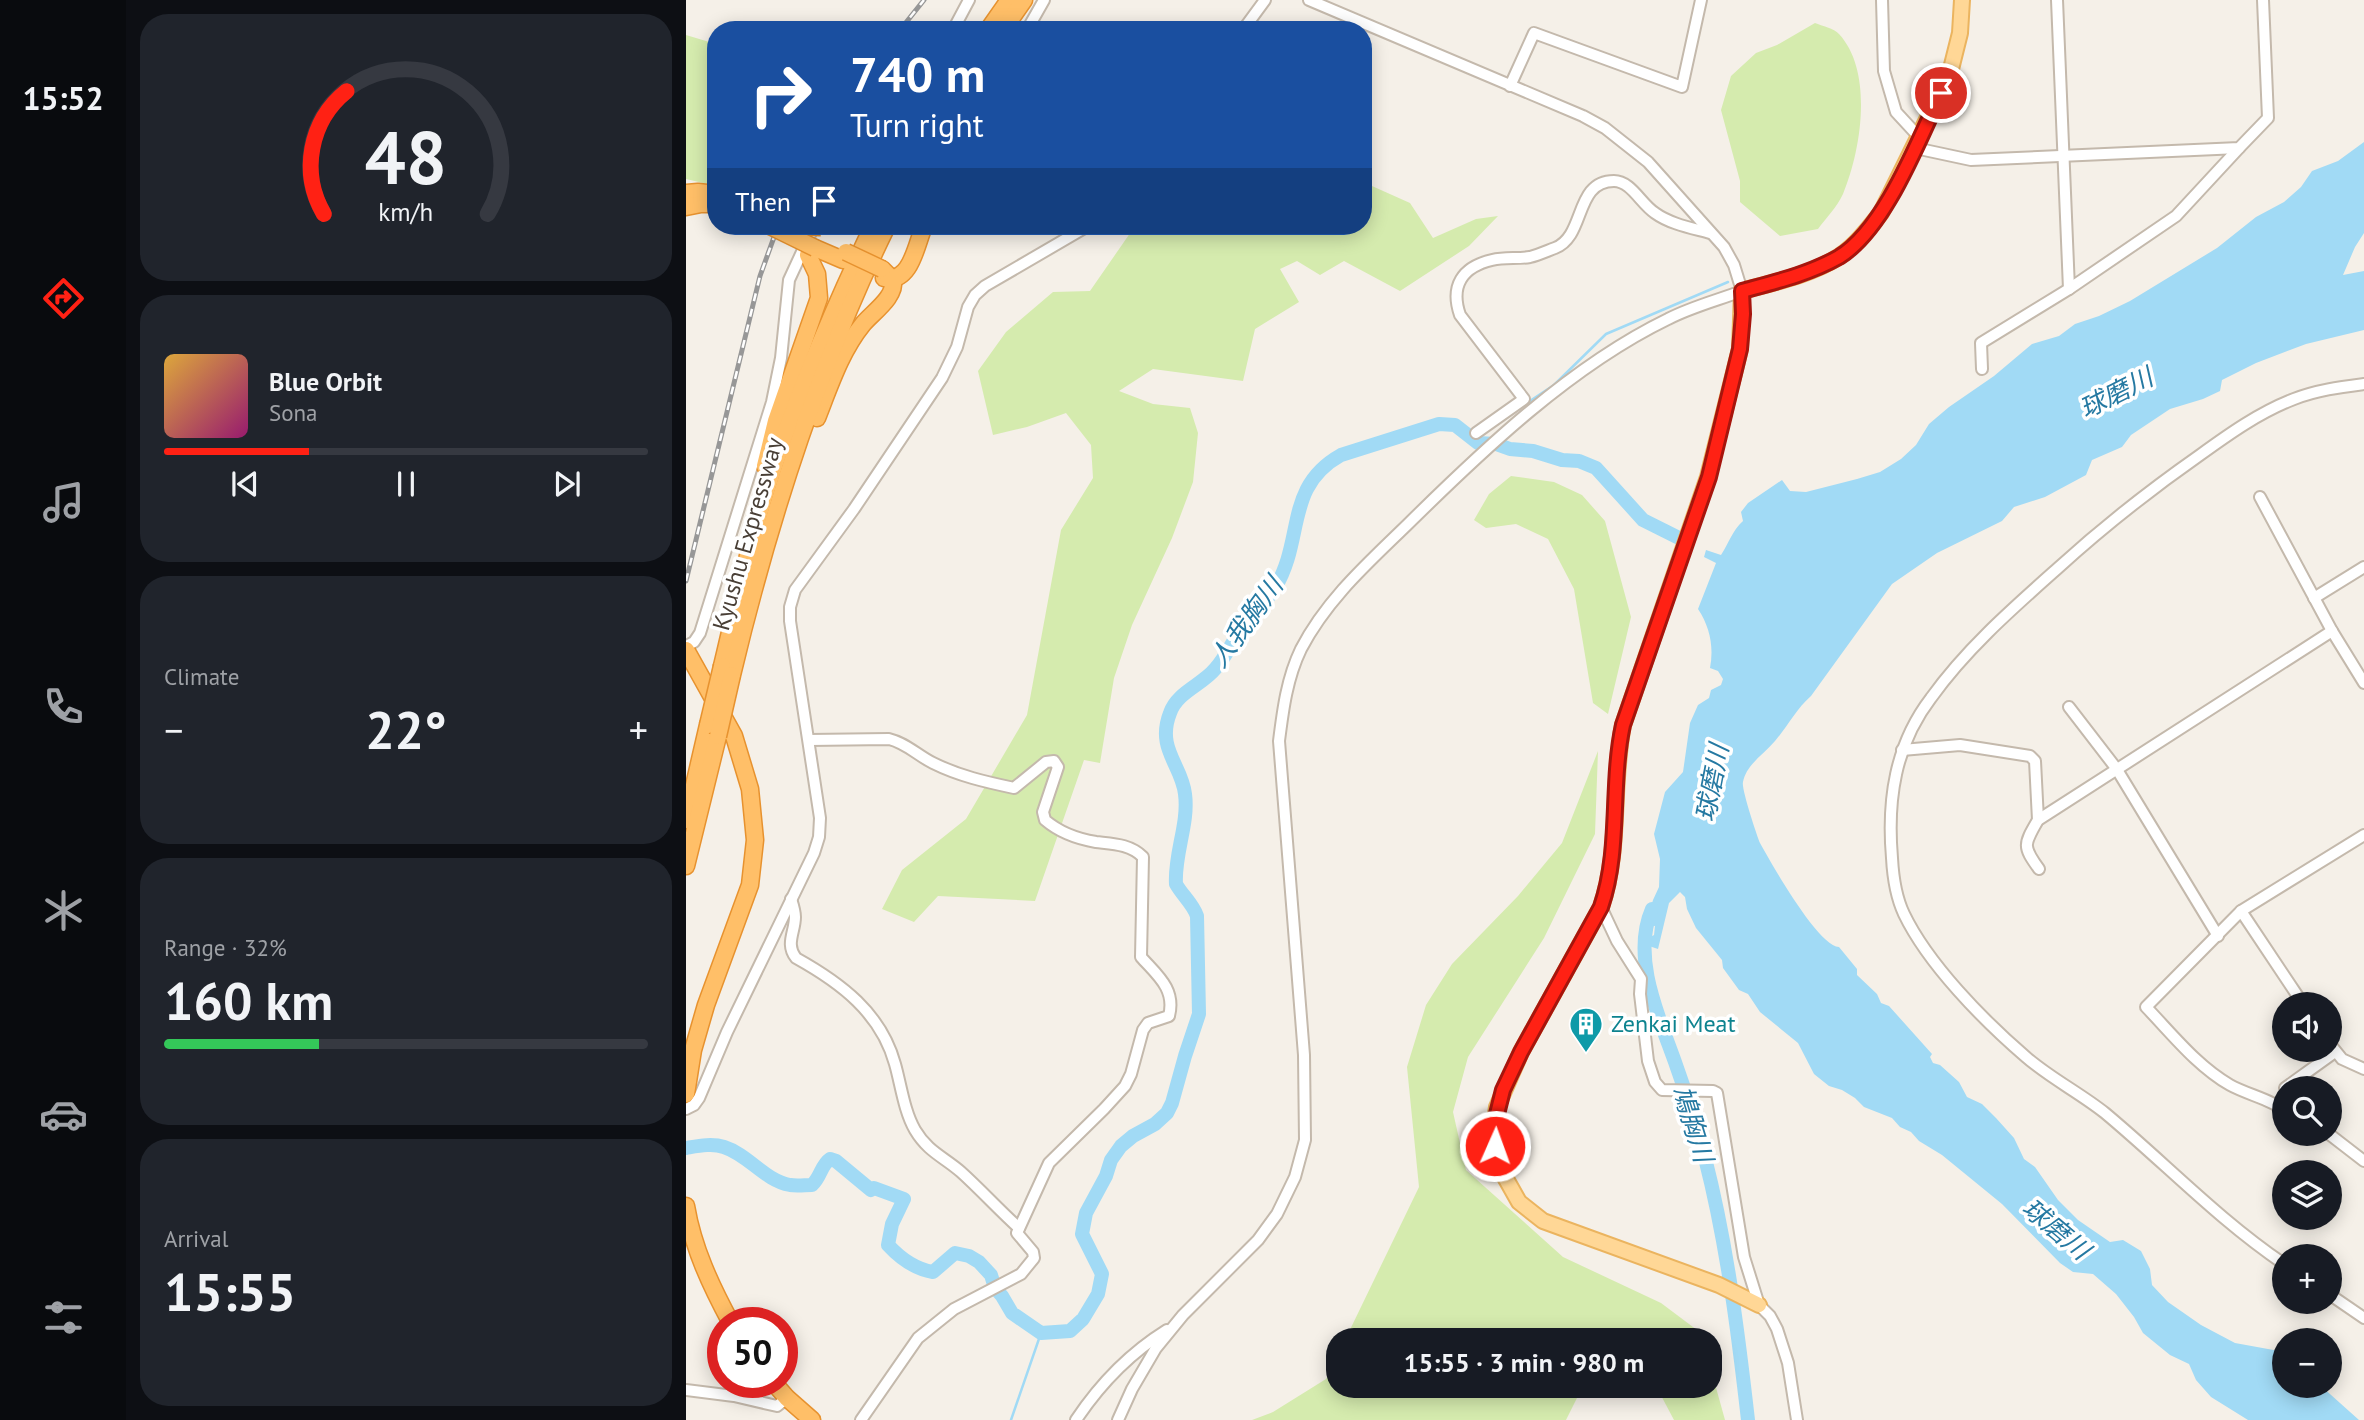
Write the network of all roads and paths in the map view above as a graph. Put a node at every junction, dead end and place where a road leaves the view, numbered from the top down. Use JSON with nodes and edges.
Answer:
{"nodes":[{"id":1,"x":969,"y":0,"type":"edge"},
{"id":2,"x":1024,"y":0,"type":"edge"},
{"id":3,"x":1034,"y":0,"type":"edge"},
{"id":4,"x":1044,"y":0,"type":"edge"},
{"id":5,"x":1265,"y":0,"type":"edge"},
{"id":6,"x":1309,"y":0,"type":"edge"},
{"id":7,"x":1701,"y":0,"type":"edge"},
{"id":8,"x":1882,"y":0,"type":"edge"},
{"id":9,"x":1962,"y":0,"type":"edge"},
{"id":10,"x":2057,"y":0,"type":"edge"},
{"id":11,"x":2263,"y":0,"type":"edge"},
{"id":12,"x":1006,"y":4,"type":"edge"},
{"id":13,"x":958,"y":21,"type":"edge"},
{"id":14,"x":990,"y":21,"type":"edge"},
{"id":15,"x":994,"y":21,"type":"edge"},
{"id":16,"x":1009,"y":21,"type":"edge"},
{"id":17,"x":1021,"y":21,"type":"edge"},
{"id":18,"x":1032,"y":21,"type":"edge"},
{"id":19,"x":1250,"y":21,"type":"edge"},
{"id":20,"x":1358,"y":21,"type":"edge"},
{"id":21,"x":1372,"y":27,"type":"edge"},
{"id":22,"x":1510,"y":86,"type":"junction"},
{"id":23,"x":1917,"y":143,"type":"junction"},
{"id":24,"x":2239,"y":148,"type":"junction"},
{"id":25,"x":2064,"y":156,"type":"junction"},
{"id":26,"x":686,"y":193,"type":"edge"},
{"id":27,"x":707,"y":193,"type":"edge"},
{"id":28,"x":707,"y":204,"type":"edge"},
{"id":29,"x":686,"y":207,"type":"edge"},
{"id":30,"x":1710,"y":233,"type":"junction"},
{"id":31,"x":869,"y":235,"type":"edge"},
{"id":32,"x":883,"y":235,"type":"edge"},
{"id":33,"x":921,"y":235,"type":"edge"},
{"id":34,"x":1072,"y":235,"type":"edge"},
{"id":35,"x":818,"y":237,"type":"edge"},
{"id":36,"x":884,"y":275,"type":"junction"},
{"id":37,"x":2069,"y":289,"type":"junction"},
{"id":38,"x":1742,"y":291,"type":"junction"},
{"id":39,"x":1982,"y":369,"type":"dead end"},
{"id":40,"x":2364,"y":384,"type":"edge"},
{"id":41,"x":1476,"y":433,"type":"dead end"},
{"id":42,"x":2260,"y":497,"type":"dead end"},
{"id":43,"x":778,"y":503,"type":"junction"},
{"id":44,"x":2364,"y":567,"type":"edge"},
{"id":45,"x":744,"y":568,"type":"junction"},
{"id":46,"x":2314,"y":598,"type":"junction"},
{"id":47,"x":2332,"y":631,"type":"junction"},
{"id":48,"x":686,"y":648,"type":"edge"},
{"id":49,"x":727,"y":671,"type":"junction"},
{"id":50,"x":2364,"y":683,"type":"edge"},
{"id":51,"x":2069,"y":707,"type":"dead end"},
{"id":52,"x":713,"y":730,"type":"junction"},
{"id":53,"x":809,"y":740,"type":"junction"},
{"id":54,"x":1902,"y":750,"type":"junction"},
{"id":55,"x":2116,"y":768,"type":"junction"},
{"id":56,"x":686,"y":820,"type":"edge"},
{"id":57,"x":2038,"y":820,"type":"junction"},
{"id":58,"x":2364,"y":835,"type":"edge"},
{"id":59,"x":686,"y":866,"type":"edge"},
{"id":60,"x":2039,"y":869,"type":"dead end"},
{"id":61,"x":791,"y":899,"type":"junction"},
{"id":62,"x":1601,"y":907,"type":"junction"},
{"id":63,"x":2241,"y":911,"type":"junction"},
{"id":64,"x":2218,"y":936,"type":"junction"},
{"id":65,"x":2295,"y":992,"type":"edge"},
{"id":66,"x":2342,"y":1059,"type":"edge"},
{"id":67,"x":2316,"y":1062,"type":"edge"},
{"id":68,"x":2364,"y":1069,"type":"edge"},
{"id":69,"x":2300,"y":1076,"type":"edge"},
{"id":70,"x":686,"y":1094,"type":"edge"},
{"id":71,"x":2272,"y":1104,"type":"edge"},
{"id":72,"x":686,"y":1109,"type":"edge"},
{"id":73,"x":2342,"y":1144,"type":"edge"},
{"id":74,"x":2364,"y":1161,"type":"edge"},
{"id":75,"x":686,"y":1206,"type":"edge"},
{"id":76,"x":1019,"y":1228,"type":"junction"},
{"id":77,"x":2272,"y":1255,"type":"edge"},
{"id":78,"x":2342,"y":1303,"type":"edge"},
{"id":79,"x":1759,"y":1305,"type":"junction"},
{"id":80,"x":722,"y":1307,"type":"edge"},
{"id":81,"x":2364,"y":1318,"type":"edge"},
{"id":82,"x":1175,"y":1324,"type":"junction"},
{"id":83,"x":686,"y":1390,"type":"edge"},
{"id":84,"x":707,"y":1393,"type":"edge"},
{"id":85,"x":743,"y":1398,"type":"edge"},
{"id":86,"x":787,"y":1398,"type":"joint"},
{"id":87,"x":812,"y":1420,"type":"edge"},
{"id":88,"x":861,"y":1420,"type":"edge"},
{"id":89,"x":1076,"y":1420,"type":"edge"},
{"id":90,"x":1118,"y":1420,"type":"edge"},
{"id":91,"x":1797,"y":1420,"type":"edge"}],
"edges":[{"from":1,"to":13,"type":"street"},
{"from":2,"to":16,"type":"highway"},
{"from":3,"to":17,"type":"highway"},
{"from":4,"to":18,"type":"street"},
{"from":5,"to":19,"type":"street"},
{"from":6,"to":20,"type":"street"},
{"from":7,"to":22,"type":"street"},
{"from":8,"to":23,"type":"street"},
{"from":9,"to":23,"type":"main road"},
{"from":10,"to":25,"type":"street"},
{"from":11,"to":24,"type":"street"},
{"from":12,"to":14,"type":"highway"},
{"from":12,"to":15,"type":"highway"},
{"from":21,"to":22,"type":"street"},
{"from":22,"to":30,"type":"street"},
{"from":23,"to":25,"type":"street"},
{"from":23,"to":38,"type":"main road"},
{"from":24,"to":25,"type":"street"},
{"from":24,"to":37,"type":"street"},
{"from":25,"to":37,"type":"street"},
{"from":26,"to":27,"type":"highway"},
{"from":28,"to":29,"type":"highway"},
{"from":30,"to":38,"type":"street"},
{"from":30,"to":41,"type":"street"},
{"from":31,"to":45,"type":"highway","name":"Kyushu Expressway"},
{"from":32,"to":43,"type":"highway","name":"Kyushu Expressway"},
{"from":33,"to":36,"type":"highway"},
{"from":34,"to":53,"type":"street"},
{"from":35,"to":36,"type":"highway","bridge":true},
{"from":35,"to":45,"type":"highway"},
{"from":35,"to":48,"type":"street"},
{"from":36,"to":43,"type":"highway"},
{"from":37,"to":39,"type":"street"},
{"from":38,"to":62,"type":"main road"},
{"from":38,"to":82,"type":"street"},
{"from":40,"to":54,"type":"street"},
{"from":42,"to":46,"type":"street"},
{"from":43,"to":49,"type":"highway","name":"Kyushu Expressway"},
{"from":44,"to":46,"type":"street"},
{"from":45,"to":49,"type":"highway","name":"Kyushu Expressway"},
{"from":46,"to":47,"type":"street"},
{"from":47,"to":50,"type":"street"},
{"from":47,"to":55,"type":"street"},
{"from":48,"to":70,"type":"highway"},
{"from":49,"to":52,"type":"highway","name":"Kyushu Expressway","bridge":true},
{"from":51,"to":55,"type":"street"},
{"from":52,"to":56,"type":"highway","name":"Kyushu Expressway"},
{"from":52,"to":59,"type":"highway","name":"Kyushu Expressway"},
{"from":53,"to":61,"type":"street"},
{"from":53,"to":76,"type":"street"},
{"from":54,"to":57,"type":"street"},
{"from":54,"to":77,"type":"street"},
{"from":55,"to":57,"type":"street"},
{"from":55,"to":64,"type":"street"},
{"from":57,"to":60,"type":"street"},
{"from":58,"to":63,"type":"street"},
{"from":61,"to":72,"type":"street"},
{"from":61,"to":76,"type":"street"},
{"from":62,"to":79,"type":"street"},
{"from":62,"to":79,"type":"main road"},
{"from":63,"to":64,"type":"street"},
{"from":63,"to":65,"type":"street"},
{"from":64,"to":71,"type":"street"},
{"from":66,"to":68,"type":"street"},
{"from":67,"to":69,"type":"street"},
{"from":73,"to":74,"type":"street"},
{"from":75,"to":80,"type":"highway"},
{"from":76,"to":88,"type":"street"},
{"from":78,"to":81,"type":"street"},
{"from":79,"to":91,"type":"street"},
{"from":82,"to":89,"type":"street"},
{"from":82,"to":90,"type":"street"},
{"from":83,"to":84,"type":"street"},
{"from":85,"to":86,"type":"street"},
{"from":86,"to":87,"type":"highway"}]}
